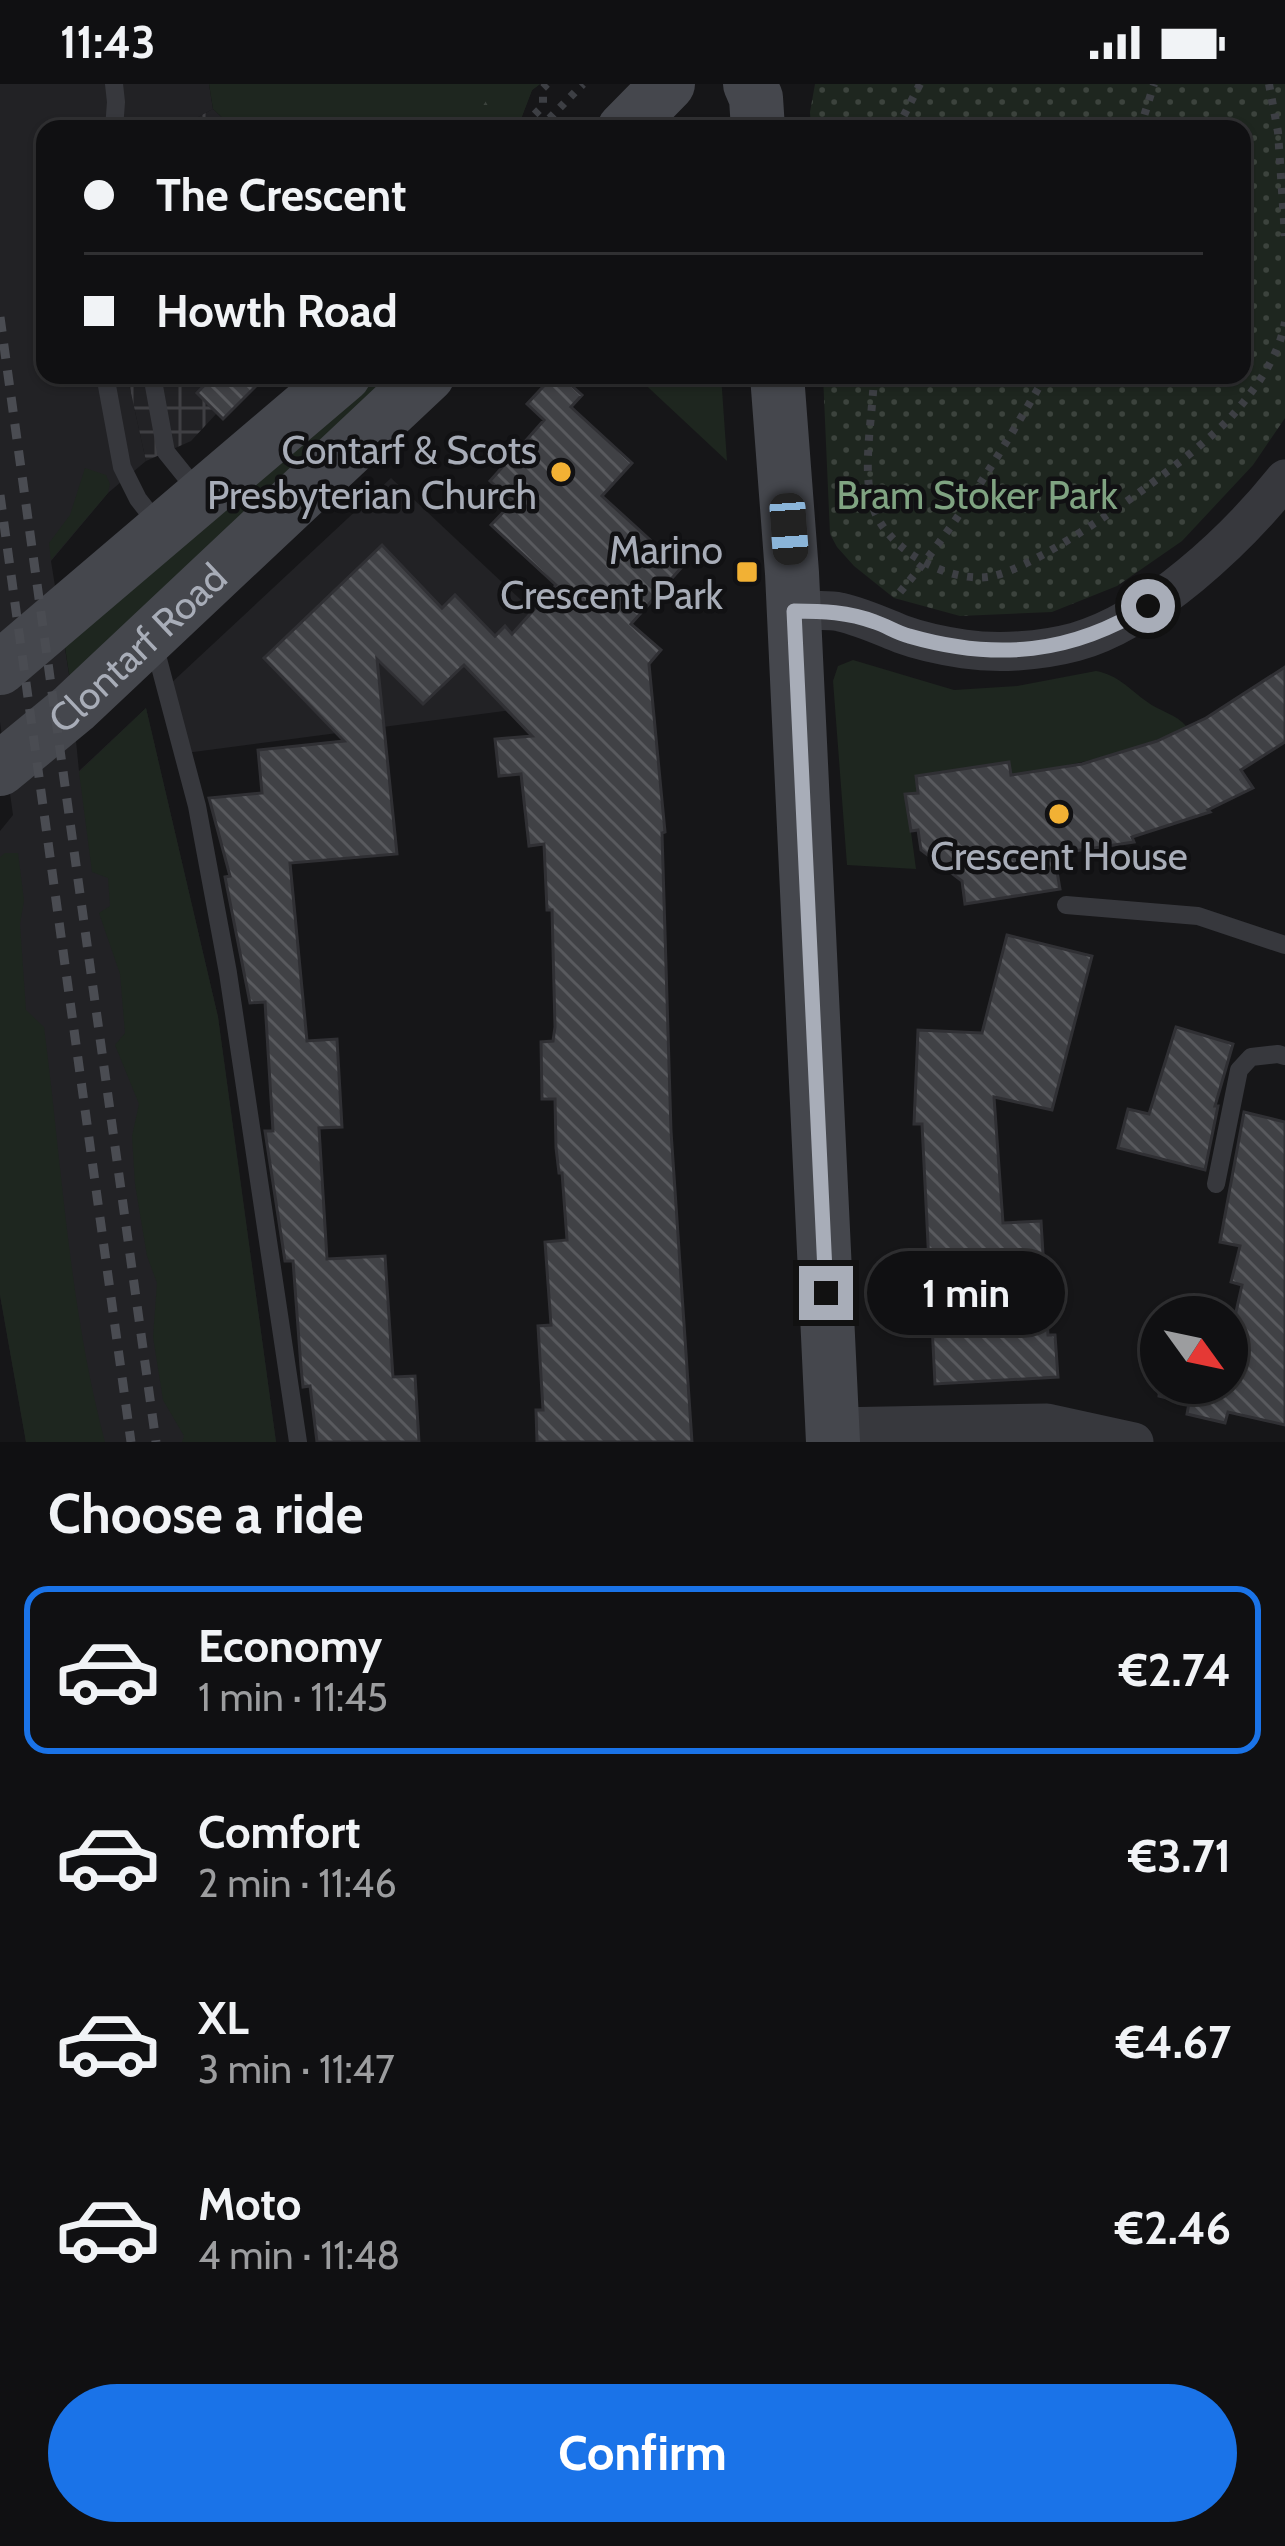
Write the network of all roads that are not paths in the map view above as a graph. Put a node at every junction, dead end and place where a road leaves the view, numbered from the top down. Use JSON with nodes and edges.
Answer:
{"nodes":[{"id":1,"x":114,"y":84,"type":"edge"},
{"id":2,"x":668,"y":84,"type":"edge"},
{"id":3,"x":750,"y":84,"type":"edge"},
{"id":4,"x":115,"y":120,"type":"edge"},
{"id":5,"x":634,"y":120,"type":"edge"},
{"id":6,"x":757,"y":120,"type":"edge"},
{"id":7,"x":106,"y":384,"type":"edge"},
{"id":8,"x":154,"y":384,"type":"edge"},
{"id":9,"x":334,"y":384,"type":"edge"},
{"id":10,"x":419,"y":384,"type":"edge"},
{"id":11,"x":778,"y":384,"type":"edge"},
{"id":12,"x":1285,"y":479,"type":"edge"},
{"id":13,"x":183,"y":514,"type":"junction"},
{"id":14,"x":794,"y":611,"type":"junction"},
{"id":15,"x":152,"y":637,"type":"junction"},
{"id":16,"x":0,"y":668,"type":"edge"},
{"id":17,"x":0,"y":769,"type":"edge"},
{"id":18,"x":1066,"y":905,"type":"dead end"},
{"id":19,"x":1285,"y":945,"type":"edge"},
{"id":20,"x":1285,"y":1056,"type":"edge"},
{"id":21,"x":1216,"y":1184,"type":"dead end"},
{"id":22,"x":833,"y":1434,"type":"edge"},
{"id":23,"x":298,"y":1442,"type":"edge"},
{"id":24,"x":1134,"y":1442,"type":"edge"}],
"edges":[{"from":1,"to":4,"type":"lane"},
{"from":2,"to":5,"type":"main road"},
{"from":3,"to":6,"type":"main road"},
{"from":7,"to":13,"type":"lane"},
{"from":8,"to":13,"type":"lane"},
{"from":9,"to":13,"type":"main road","name":"Clontarf Road"},
{"from":10,"to":15,"type":"main road","name":"Clontarf Road"},
{"from":11,"to":14,"type":"main road"},
{"from":12,"to":14,"type":"street"},
{"from":13,"to":16,"type":"main road","name":"Clontarf Road"},
{"from":14,"to":22,"type":"main road"},
{"from":15,"to":17,"type":"main road","name":"Clontarf Road"},
{"from":15,"to":23,"type":"lane"},
{"from":18,"to":19,"type":"lane"},
{"from":20,"to":21,"type":"lane"},
{"from":22,"to":24,"type":"street"}]}
